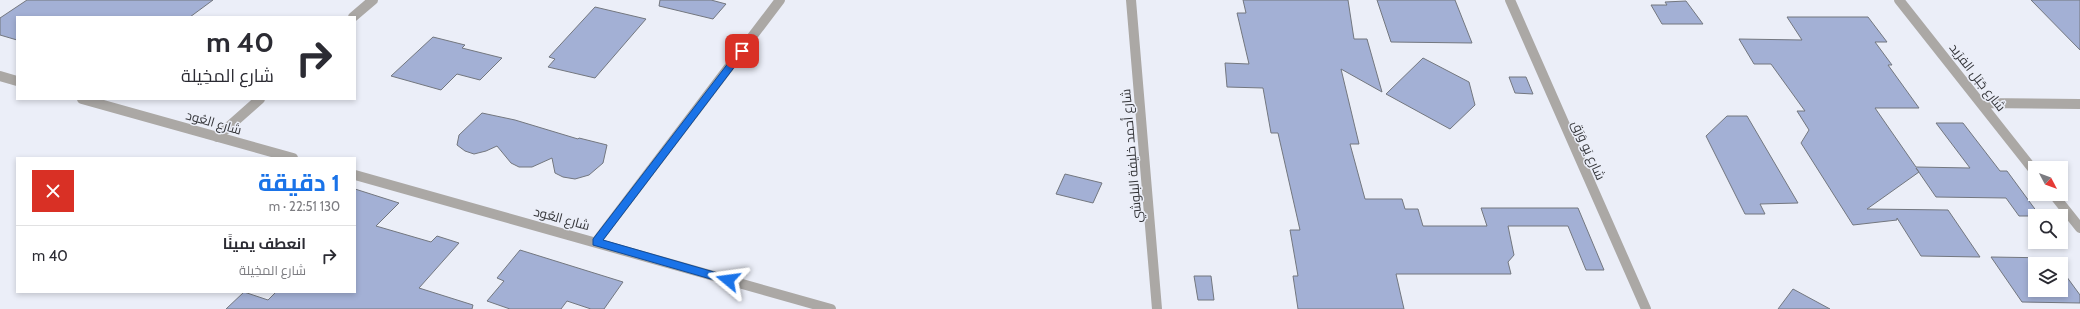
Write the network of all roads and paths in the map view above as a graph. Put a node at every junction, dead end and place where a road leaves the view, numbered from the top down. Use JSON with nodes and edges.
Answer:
{"nodes":[{"id":1,"x":373,"y":0,"type":"edge"},
{"id":2,"x":780,"y":0,"type":"edge"},
{"id":3,"x":1131,"y":0,"type":"edge"},
{"id":4,"x":1510,"y":0,"type":"edge"},
{"id":5,"x":1899,"y":0,"type":"edge"},
{"id":6,"x":354,"y":16,"type":"edge"},
{"id":7,"x":0,"y":76,"type":"edge"},
{"id":8,"x":16,"y":81,"type":"edge"},
{"id":9,"x":86,"y":100,"type":"edge"},
{"id":10,"x":259,"y":100,"type":"edge"},
{"id":11,"x":1981,"y":103,"type":"junction"},
{"id":12,"x":2080,"y":104,"type":"edge"},
{"id":13,"x":217,"y":137,"type":"junction"},
{"id":14,"x":289,"y":157,"type":"edge"},
{"id":15,"x":2028,"y":163,"type":"edge"},
{"id":16,"x":356,"y":175,"type":"edge"},
{"id":17,"x":2059,"y":201,"type":"edge"},
{"id":18,"x":2080,"y":228,"type":"edge"},
{"id":19,"x":596,"y":242,"type":"junction"},
{"id":20,"x":831,"y":309,"type":"edge"},
{"id":21,"x":1157,"y":309,"type":"edge"},
{"id":22,"x":1646,"y":309,"type":"edge"}],
"edges":[{"from":1,"to":6,"type":"street"},
{"from":2,"to":19,"type":"street"},
{"from":3,"to":21,"type":"street","name":"شارع أحمد خليفة البلوشي"},
{"from":4,"to":22,"type":"street","name":"شارع يَو وَرَق"},
{"from":5,"to":11,"type":"street","name":"شارع جَبَل الفرَيد"},
{"from":7,"to":8,"type":"street"},
{"from":9,"to":13,"type":"street","name":"شارع العُود"},
{"from":10,"to":13,"type":"street"},
{"from":11,"to":12,"type":"street"},
{"from":11,"to":15,"type":"street","name":"شارع جَبَل الفرَيد"},
{"from":13,"to":14,"type":"street","name":"شارع العُود"},
{"from":16,"to":19,"type":"street","name":"شارع العُود"},
{"from":17,"to":18,"type":"street"},
{"from":19,"to":20,"type":"street","name":"شارع العُود"}]}
